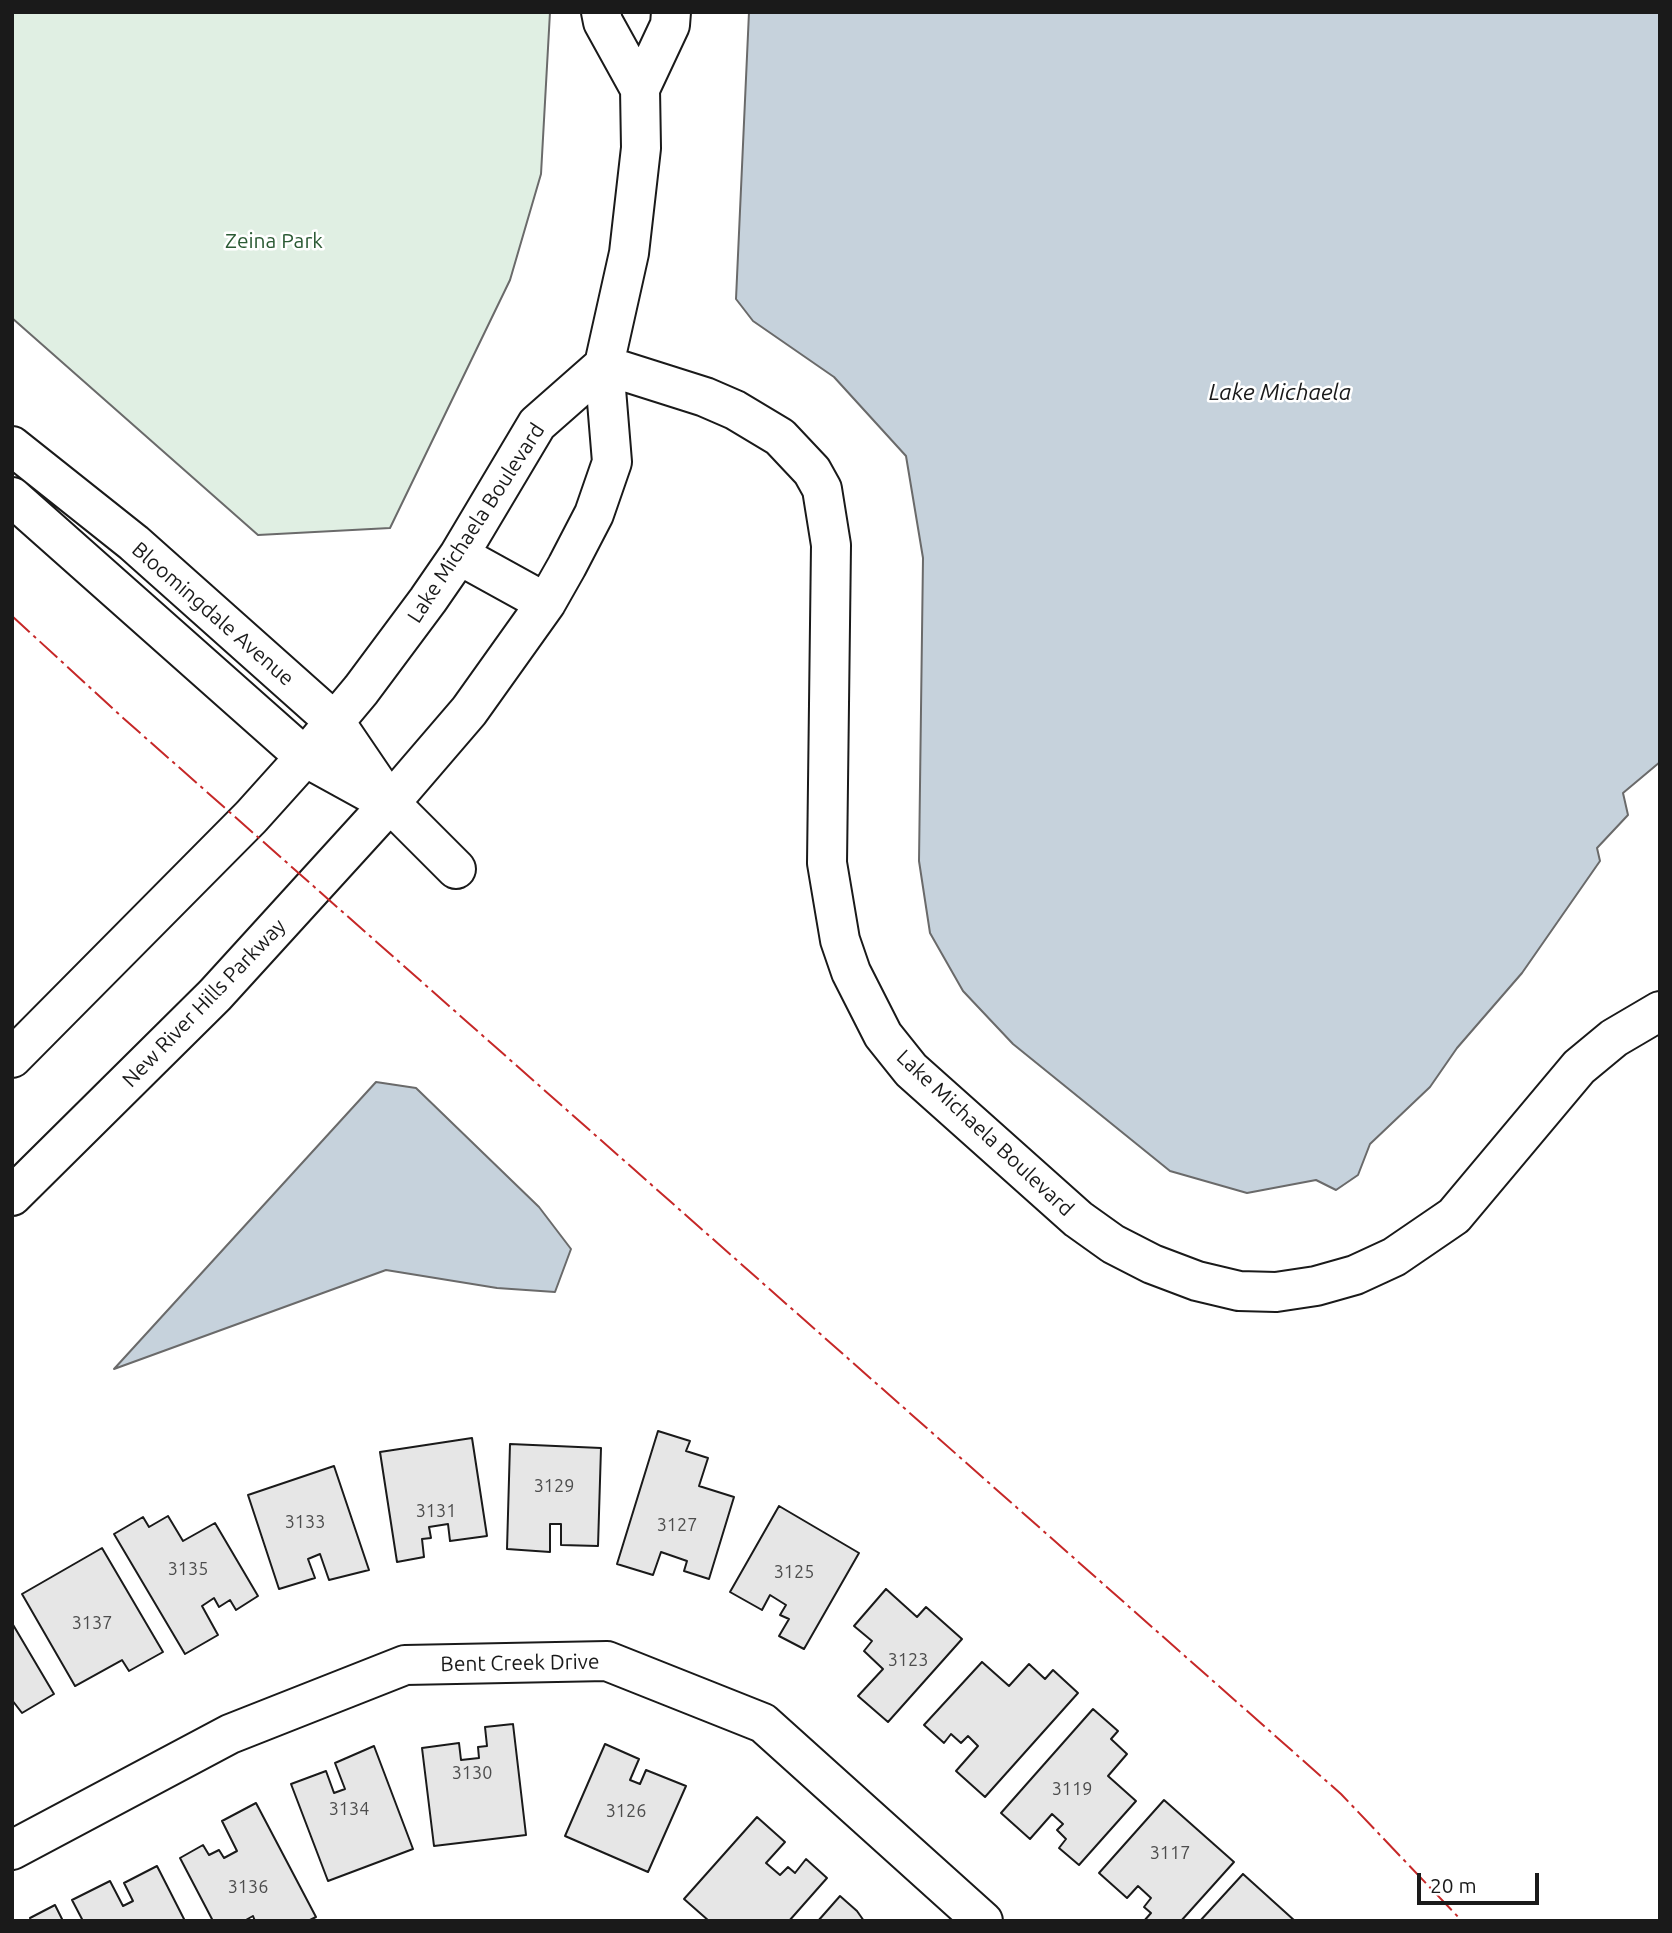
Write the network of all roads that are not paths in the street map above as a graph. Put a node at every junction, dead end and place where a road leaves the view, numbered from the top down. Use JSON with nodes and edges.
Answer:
{"nodes":[{"id":1,"x":601,"y":12,"type":"edge"},
{"id":2,"x":671,"y":12,"type":"edge"},
{"id":3,"x":640,"y":89,"type":"junction"},
{"id":4,"x":604,"y":365,"type":"junction"},
{"id":5,"x":12,"y":446,"type":"edge"},
{"id":6,"x":12,"y":497,"type":"edge"},
{"id":7,"x":459,"y":555,"type":"junction"},
{"id":8,"x":546,"y":603,"type":"junction"},
{"id":9,"x":335,"y":722,"type":"junction"},
{"id":10,"x":305,"y":757,"type":"junction"},
{"id":11,"x":390,"y":803,"type":"junction"},
{"id":12,"x":456,"y":869,"type":"dead end"},
{"id":13,"x":1660,"y":1011,"type":"edge"},
{"id":14,"x":12,"y":1058,"type":"edge"},
{"id":15,"x":12,"y":1196,"type":"edge"},
{"id":16,"x":12,"y":1850,"type":"edge"},
{"id":17,"x":983,"y":1921,"type":"edge"}],
"edges":[{"from":1,"to":3,"type":"street"},
{"from":2,"to":3,"type":"street"},
{"from":3,"to":4,"type":"street"},
{"from":4,"to":7,"type":"street","name":"Lake Michaela Boulevard"},
{"from":4,"to":8,"type":"street"},
{"from":4,"to":13,"type":"street","name":"Lake Michaela Boulevard"},
{"from":5,"to":9,"type":"street","name":"Bloomingdale Avenue"},
{"from":6,"to":10,"type":"street","name":"Bloomingdale Avenue"},
{"from":7,"to":8,"type":"street"},
{"from":7,"to":9,"type":"street","name":"Lake Michaela Boulevard"},
{"from":8,"to":11,"type":"street"},
{"from":9,"to":10,"type":"street","name":"Lake Michaela Boulevard"},
{"from":9,"to":11,"type":"street","name":"Bloomingdale Avenue"},
{"from":10,"to":11,"type":"street","name":"Bloomingdale Avenue"},
{"from":10,"to":14,"type":"street"},
{"from":11,"to":12,"type":"street","name":"Bloomingdale Avenue"},
{"from":11,"to":15,"type":"street","name":"New River Hills Parkway"},
{"from":16,"to":17,"type":"street","name":"Bent Creek Drive"}]}
